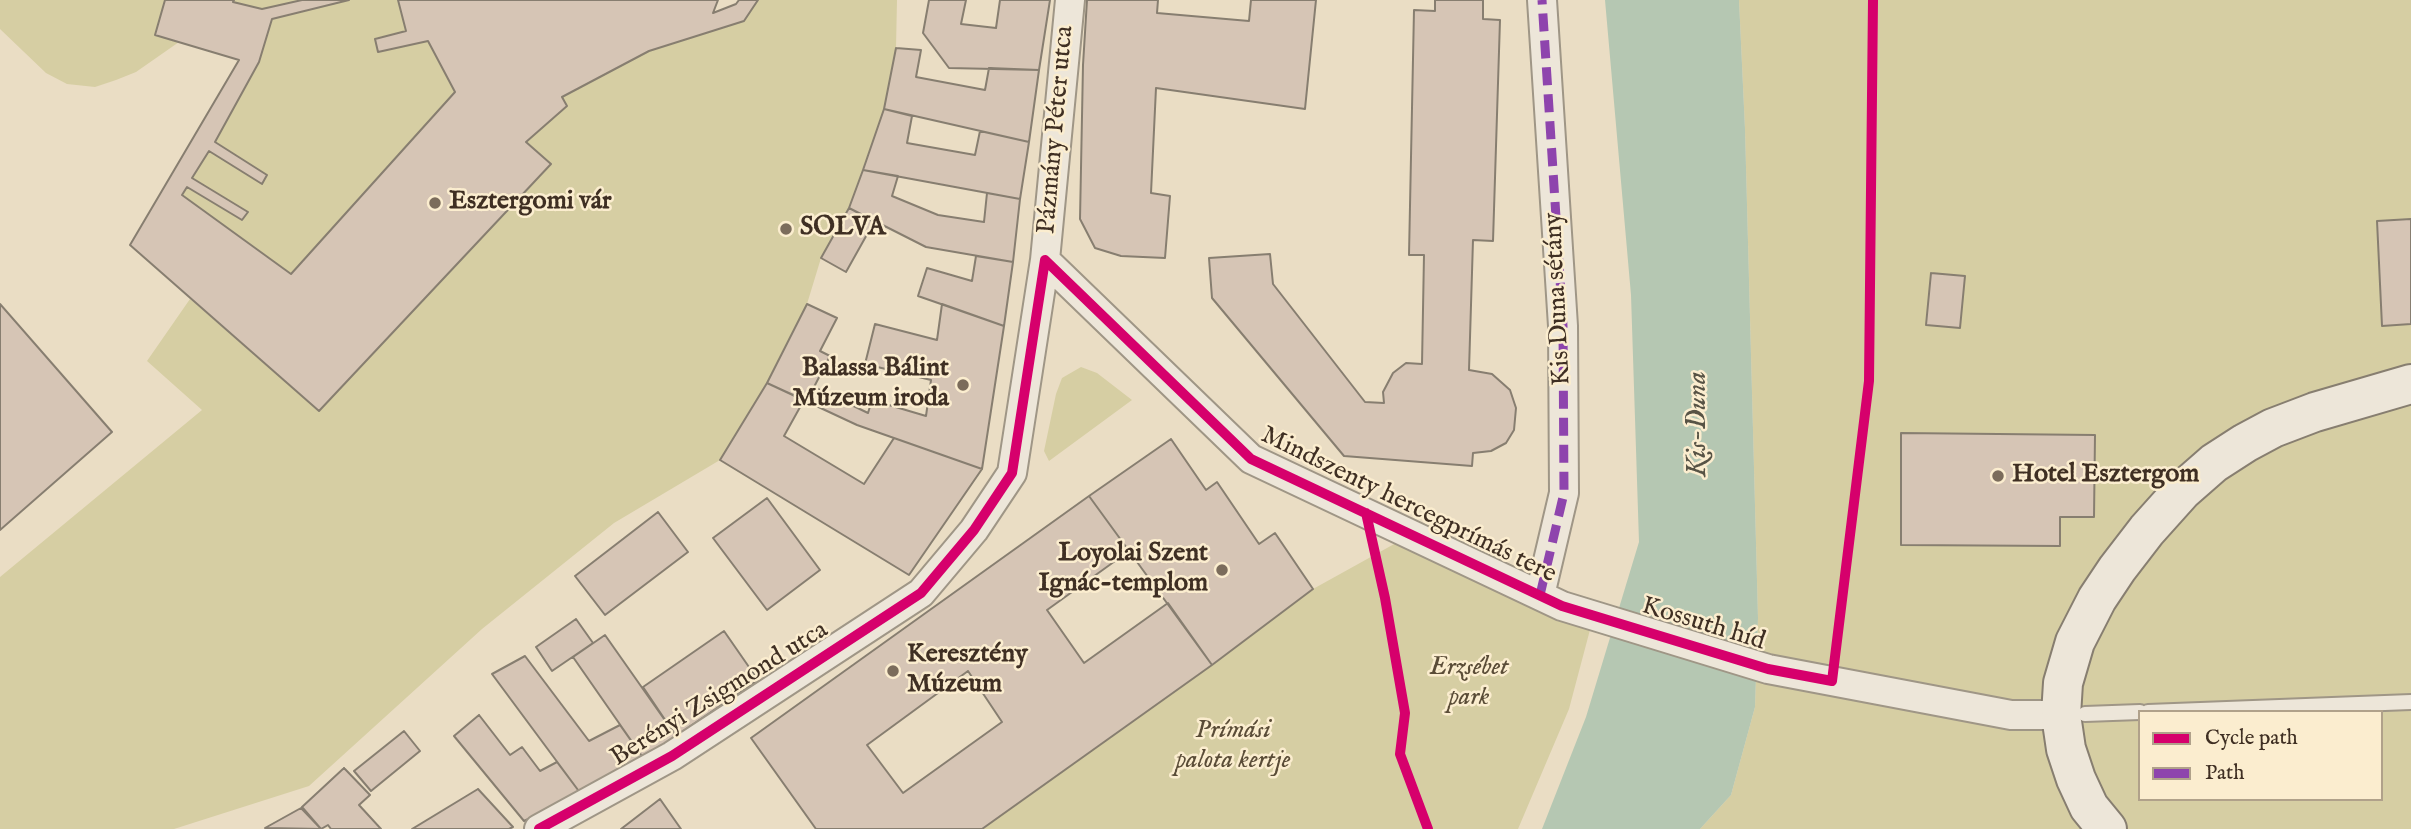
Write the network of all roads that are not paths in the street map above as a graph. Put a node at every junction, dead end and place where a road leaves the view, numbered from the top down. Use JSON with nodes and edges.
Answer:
{"nodes":[{"id":1,"x":1070,"y":0,"type":"edge"},
{"id":2,"x":1542,"y":0,"type":"edge"},
{"id":3,"x":1045,"y":260,"type":"junction"},
{"id":4,"x":2411,"y":384,"type":"edge"},
{"id":5,"x":1551,"y":600,"type":"junction"},
{"id":6,"x":2411,"y":702,"type":"edge"},
{"id":7,"x":2201,"y":710,"type":"edge"},
{"id":8,"x":2138,"y":712,"type":"edge"},
{"id":9,"x":2073,"y":714,"type":"junction"},
{"id":10,"x":539,"y":829,"type":"edge"},
{"id":11,"x":2107,"y":829,"type":"edge"}],
"edges":[{"from":1,"to":3,"type":"street","name":"Pázmány Péter utca"},
{"from":2,"to":5,"type":"street","name":"Kis Duna sétány"},
{"from":3,"to":5,"type":"street","name":"Mindszenty hercegprímás tere"},
{"from":3,"to":10,"type":"street","name":"Berényi Zsigmond utca"},
{"from":4,"to":9,"type":"main road"},
{"from":5,"to":9,"type":"street","name":"Kossuth híd"},
{"from":6,"to":7,"type":"lane"},
{"from":8,"to":9,"type":"lane"},
{"from":9,"to":11,"type":"main road"}]}
